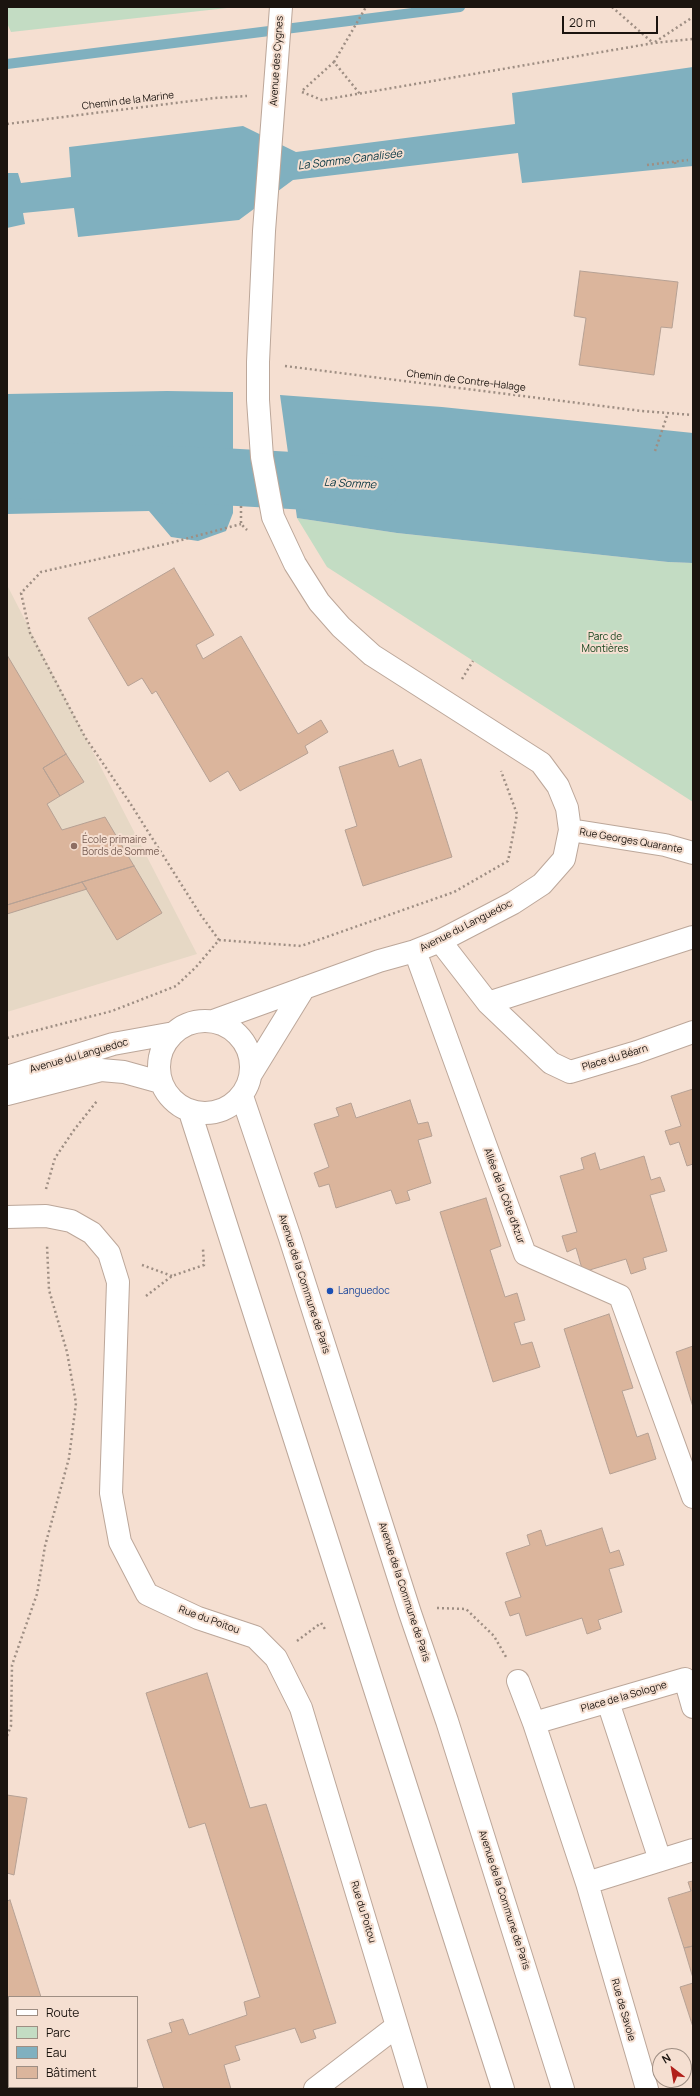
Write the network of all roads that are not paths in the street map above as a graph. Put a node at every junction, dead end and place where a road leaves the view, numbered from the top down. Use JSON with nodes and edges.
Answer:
{"nodes":[{"id":1,"x":281,"y":8,"type":"edge"},
{"id":2,"x":273,"y":517,"type":"joint"},
{"id":3,"x":570,"y":830,"type":"junction"},
{"id":4,"x":693,"y":853,"type":"edge"},
{"id":5,"x":693,"y":937,"type":"edge"},
{"id":6,"x":440,"y":941,"type":"junction"},
{"id":7,"x":415,"y":951,"type":"junction"},
{"id":8,"x":304,"y":988,"type":"junction"},
{"id":9,"x":488,"y":1003,"type":"junction"},
{"id":10,"x":213,"y":1021,"type":"junction"},
{"id":11,"x":174,"y":1032,"type":"junction"},
{"id":12,"x":693,"y":1032,"type":"edge"},
{"id":13,"x":251,"y":1074,"type":"junction"},
{"id":14,"x":7,"y":1077,"type":"edge"},
{"id":15,"x":160,"y":1082,"type":"junction"},
{"id":16,"x":7,"y":1094,"type":"edge"},
{"id":17,"x":242,"y":1096,"type":"junction"},
{"id":18,"x":190,"y":1112,"type":"junction"},
{"id":19,"x":7,"y":1217,"type":"edge"},
{"id":20,"x":693,"y":1497,"type":"edge"},
{"id":21,"x":518,"y":1680,"type":"dead end"},
{"id":22,"x":608,"y":1702,"type":"junction"},
{"id":23,"x":693,"y":1707,"type":"edge"},
{"id":24,"x":534,"y":1723,"type":"junction"},
{"id":25,"x":693,"y":1850,"type":"edge"},
{"id":26,"x":660,"y":1860,"type":"junction"},
{"id":27,"x":587,"y":1883,"type":"junction"},
{"id":28,"x":397,"y":2026,"type":"junction"},
{"id":29,"x":315,"y":2089,"type":"edge"},
{"id":30,"x":416,"y":2089,"type":"edge"},
{"id":31,"x":503,"y":2089,"type":"edge"},
{"id":32,"x":563,"y":2089,"type":"edge"},
{"id":33,"x":647,"y":2089,"type":"edge"}],
"edges":[{"from":1,"to":2,"type":"street","name":"Avenue des Cygnes"},
{"from":2,"to":3,"type":"street","name":"Avenue du Languedoc"},
{"from":3,"to":4,"type":"street","name":"Rue Georges Quarante"},
{"from":3,"to":6,"type":"street","name":"Avenue du Languedoc"},
{"from":5,"to":9,"type":"street"},
{"from":6,"to":7,"type":"street","name":"Avenue du Languedoc"},
{"from":6,"to":9,"type":"street","name":"Place du Béarn"},
{"from":7,"to":8,"type":"street","name":"Avenue du Languedoc"},
{"from":7,"to":20,"type":"street","name":"Allée de la Côte d'Azur"},
{"from":8,"to":10,"type":"street","name":"Avenue du Languedoc"},
{"from":8,"to":13,"type":"street"},
{"from":9,"to":12,"type":"street","name":"Place du Béarn"},
{"from":10,"to":11,"type":"street"},
{"from":10,"to":13,"type":"street"},
{"from":11,"to":14,"type":"street","name":"Avenue du Languedoc"},
{"from":11,"to":15,"type":"street"},
{"from":13,"to":17,"type":"street"},
{"from":15,"to":16,"type":"street","name":"Avenue du Languedoc"},
{"from":15,"to":18,"type":"street"},
{"from":17,"to":18,"type":"street"},
{"from":17,"to":32,"type":"street","name":"Avenue de la Commune de Paris"},
{"from":18,"to":31,"type":"street"},
{"from":19,"to":28,"type":"street","name":"Rue du Poitou"},
{"from":21,"to":24,"type":"street"},
{"from":22,"to":23,"type":"street","name":"Place de la Sologne"},
{"from":22,"to":24,"type":"street","name":"Place de la Sologne"},
{"from":22,"to":26,"type":"street"},
{"from":24,"to":27,"type":"street"},
{"from":25,"to":26,"type":"street"},
{"from":26,"to":27,"type":"street"},
{"from":27,"to":33,"type":"street","name":"Rue de Savoie"},
{"from":28,"to":29,"type":"street"},
{"from":28,"to":30,"type":"street","name":"Rue du Poitou"}]}
